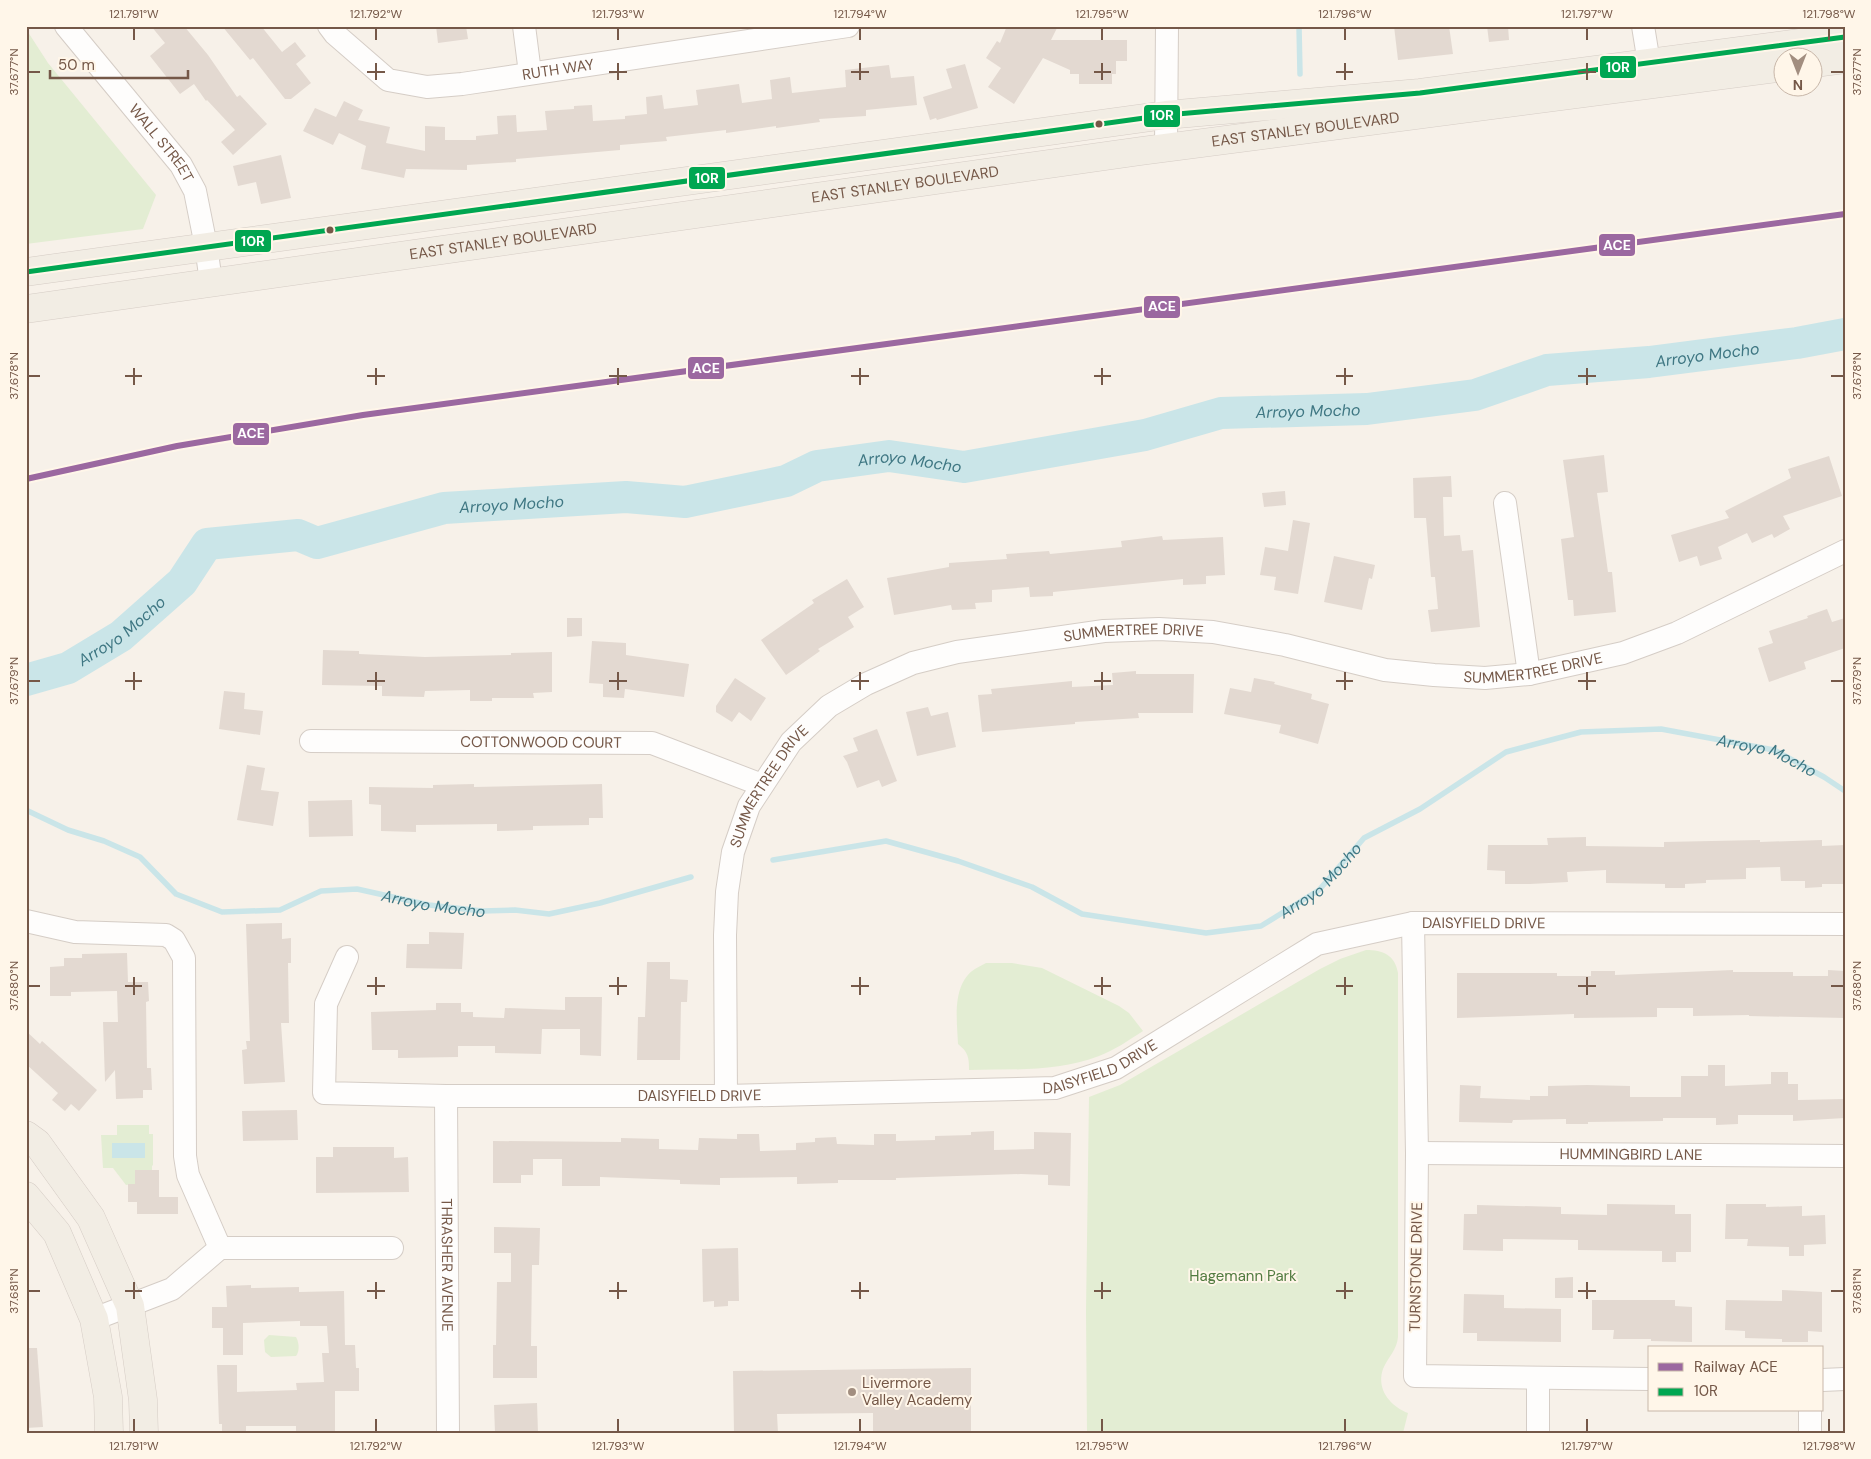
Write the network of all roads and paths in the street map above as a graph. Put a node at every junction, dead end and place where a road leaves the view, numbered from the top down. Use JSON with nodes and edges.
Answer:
{"nodes":[{"id":1,"x":329,"y":26,"type":"edge"},
{"id":2,"x":524,"y":26,"type":"edge"},
{"id":3,"x":848,"y":26,"type":"edge"},
{"id":4,"x":1167,"y":26,"type":"edge"},
{"id":5,"x":1643,"y":26,"type":"edge"},
{"id":6,"x":76,"y":30,"type":"edge"},
{"id":7,"x":743,"y":34,"type":"edge"},
{"id":8,"x":1845,"y":37,"type":"edge"},
{"id":9,"x":1845,"y":59,"type":"edge"},
{"id":10,"x":1649,"y":62,"type":"junction"},
{"id":11,"x":1824,"y":62,"type":"edge"},
{"id":12,"x":1774,"y":68,"type":"edge"},
{"id":13,"x":530,"y":73,"type":"junction"},
{"id":14,"x":1166,"y":115,"type":"junction"},
{"id":15,"x":1166,"y":148,"type":"junction"},
{"id":16,"x":206,"y":246,"type":"junction"},
{"id":17,"x":26,"y":272,"type":"edge"},
{"id":18,"x":211,"y":282,"type":"junction"},
{"id":19,"x":26,"y":309,"type":"edge"},
{"id":20,"x":1505,"y":503,"type":"dead end"},
{"id":21,"x":1845,"y":551,"type":"edge"},
{"id":22,"x":1529,"y":674,"type":"junction"},
{"id":23,"x":311,"y":741,"type":"dead end"},
{"id":24,"x":762,"y":785,"type":"junction"},
{"id":25,"x":26,"y":921,"type":"edge"},
{"id":26,"x":1413,"y":923,"type":"junction"},
{"id":27,"x":1845,"y":924,"type":"edge"},
{"id":28,"x":347,"y":957,"type":"dead end"},
{"id":29,"x":446,"y":1096,"type":"junction"},
{"id":30,"x":726,"y":1096,"type":"junction"},
{"id":31,"x":26,"y":1134,"type":"edge"},
{"id":32,"x":1417,"y":1153,"type":"junction"},
{"id":33,"x":1845,"y":1156,"type":"edge"},
{"id":34,"x":26,"y":1196,"type":"edge"},
{"id":35,"x":220,"y":1248,"type":"junction"},
{"id":36,"x":392,"y":1248,"type":"dead end"},
{"id":37,"x":130,"y":1306,"type":"junction"},
{"id":38,"x":94,"y":1319,"type":"junction"},
{"id":39,"x":1538,"y":1378,"type":"junction"},
{"id":40,"x":1648,"y":1379,"type":"edge"},
{"id":41,"x":1845,"y":1379,"type":"edge"},
{"id":42,"x":1824,"y":1380,"type":"edge"},
{"id":43,"x":1810,"y":1412,"type":"edge"},
{"id":44,"x":109,"y":1433,"type":"edge"},
{"id":45,"x":144,"y":1433,"type":"edge"},
{"id":46,"x":448,"y":1433,"type":"edge"},
{"id":47,"x":1538,"y":1433,"type":"edge"},
{"id":48,"x":1810,"y":1433,"type":"edge"}],
"edges":[{"from":1,"to":13,"type":"street","name":"RUTH WAY"},
{"from":2,"to":13,"type":"street"},
{"from":3,"to":7,"type":"street","name":"RUTH WAY"},
{"from":4,"to":14,"type":"street"},
{"from":5,"to":10,"type":"street"},
{"from":6,"to":16,"type":"street","name":"WALL STREET"},
{"from":7,"to":13,"type":"street","name":"RUTH WAY"},
{"from":8,"to":10,"type":"main road","name":"EAST STANLEY BOULEVARD"},
{"from":9,"to":11,"type":"main road"},
{"from":10,"to":14,"type":"main road","name":"EAST STANLEY BOULEVARD"},
{"from":12,"to":15,"type":"main road","name":"EAST STANLEY BOULEVARD"},
{"from":14,"to":15,"type":"street"},
{"from":14,"to":16,"type":"main road","name":"EAST STANLEY BOULEVARD"},
{"from":15,"to":18,"type":"main road","name":"EAST STANLEY BOULEVARD"},
{"from":16,"to":17,"type":"main road","name":"EAST STANLEY BOULEVARD"},
{"from":16,"to":18,"type":"street","name":"WALL STREET"},
{"from":18,"to":19,"type":"main road","name":"EAST STANLEY BOULEVARD"},
{"from":20,"to":22,"type":"street"},
{"from":21,"to":22,"type":"street","name":"SUMMERTREE DRIVE"},
{"from":22,"to":24,"type":"street","name":"SUMMERTREE DRIVE"},
{"from":23,"to":24,"type":"street","name":"COTTONWOOD COURT"},
{"from":24,"to":30,"type":"street","name":"SUMMERTREE DRIVE"},
{"from":25,"to":35,"type":"street"},
{"from":26,"to":27,"type":"street","name":"DAISYFIELD DRIVE"},
{"from":26,"to":30,"type":"street","name":"DAISYFIELD DRIVE"},
{"from":26,"to":32,"type":"street","name":"TURNSTONE DRIVE"},
{"from":28,"to":29,"type":"street","name":"DAISYFIELD DRIVE"},
{"from":29,"to":30,"type":"street","name":"DAISYFIELD DRIVE"},
{"from":29,"to":46,"type":"street","name":"THRASHER AVENUE"},
{"from":31,"to":37,"type":"main road"},
{"from":32,"to":33,"type":"street","name":"HUMMINGBIRD LANE"},
{"from":32,"to":39,"type":"street","name":"TURNSTONE DRIVE"},
{"from":34,"to":38,"type":"main road"},
{"from":35,"to":36,"type":"street"},
{"from":35,"to":37,"type":"street"},
{"from":37,"to":38,"type":"street"},
{"from":37,"to":45,"type":"main road"},
{"from":38,"to":44,"type":"main road"},
{"from":39,"to":40,"type":"street","name":"TURNSTONE DRIVE"},
{"from":39,"to":47,"type":"street"},
{"from":41,"to":42,"type":"street"},
{"from":43,"to":48,"type":"street"}]}
